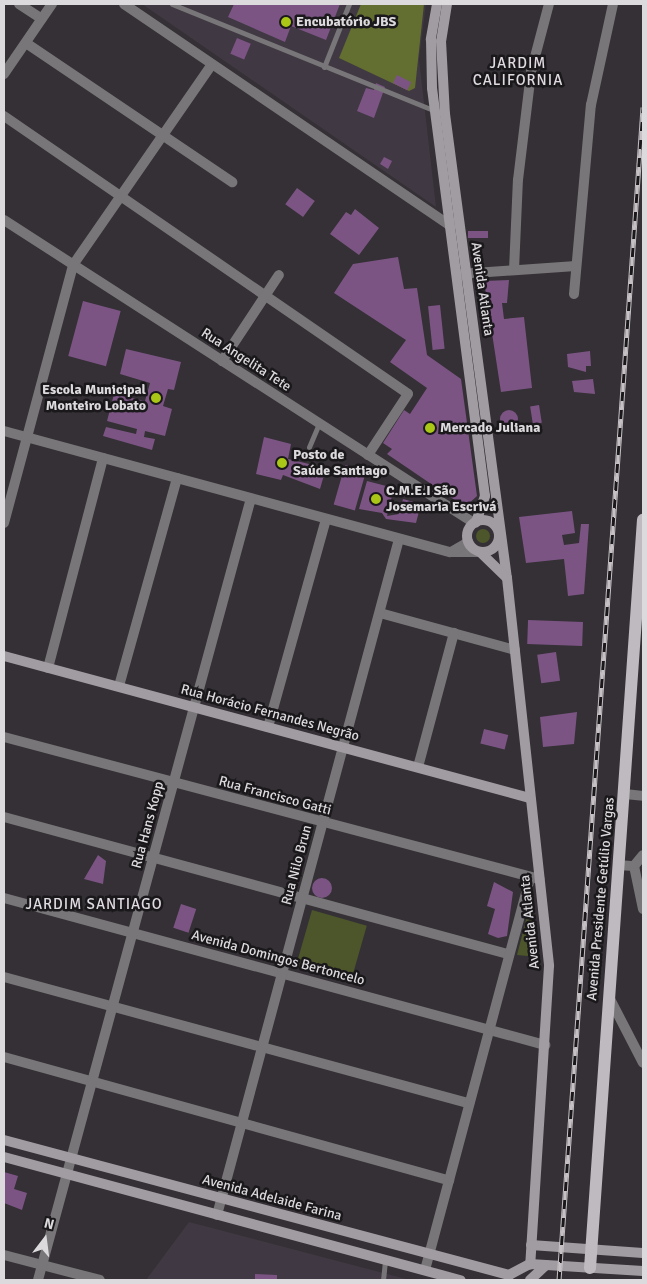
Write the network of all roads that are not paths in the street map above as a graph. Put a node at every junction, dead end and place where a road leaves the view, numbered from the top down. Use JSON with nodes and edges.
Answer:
{"nodes":[{"id":1,"x":19,"y":4,"type":"edge"},
{"id":2,"x":52,"y":4,"type":"edge"},
{"id":3,"x":124,"y":4,"type":"edge"},
{"id":4,"x":172,"y":4,"type":"edge"},
{"id":5,"x":349,"y":4,"type":"edge"},
{"id":6,"x":437,"y":4,"type":"edge"},
{"id":7,"x":447,"y":4,"type":"edge"},
{"id":8,"x":549,"y":4,"type":"edge"},
{"id":9,"x":613,"y":4,"type":"edge"},
{"id":10,"x":42,"y":19,"type":"junction"},
{"id":11,"x":26,"y":43,"type":"junction"},
{"id":12,"x":212,"y":64,"type":"junction"},
{"id":13,"x":324,"y":67,"type":"junction"},
{"id":14,"x":4,"y":74,"type":"edge"},
{"id":15,"x":440,"y":112,"type":"junction"},
{"id":16,"x":4,"y":116,"type":"edge"},
{"id":17,"x":163,"y":136,"type":"junction"},
{"id":18,"x":232,"y":182,"type":"dead end"},
{"id":19,"x":122,"y":197,"type":"junction"},
{"id":20,"x":4,"y":222,"type":"edge"},
{"id":21,"x":460,"y":224,"type":"junction"},
{"id":22,"x":449,"y":225,"type":"junction"},
{"id":23,"x":73,"y":265,"type":"junction"},
{"id":24,"x":576,"y":266,"type":"junction"},
{"id":25,"x":514,"y":270,"type":"junction"},
{"id":26,"x":279,"y":274,"type":"dead end"},
{"id":27,"x":461,"y":274,"type":"junction"},
{"id":28,"x":574,"y":294,"type":"dead end"},
{"id":29,"x":265,"y":296,"type":"junction"},
{"id":30,"x":471,"y":344,"type":"junction"},
{"id":31,"x":222,"y":361,"type":"junction"},
{"id":32,"x":319,"y":424,"type":"junction"},
{"id":33,"x":4,"y":431,"type":"edge"},
{"id":34,"x":27,"y":437,"type":"junction"},
{"id":35,"x":309,"y":447,"type":"dead end"},
{"id":36,"x":368,"y":455,"type":"junction"},
{"id":37,"x":103,"y":458,"type":"junction"},
{"id":38,"x":176,"y":478,"type":"junction"},
{"id":39,"x":250,"y":498,"type":"junction"},
{"id":40,"x":326,"y":519,"type":"junction"},
{"id":41,"x":643,"y":520,"type":"edge"},
{"id":42,"x":475,"y":522,"type":"junction"},
{"id":43,"x":4,"y":523,"type":"edge"},
{"id":44,"x":499,"y":533,"type":"junction"},
{"id":45,"x":399,"y":539,"type":"junction"},
{"id":46,"x":468,"y":542,"type":"junction"},
{"id":47,"x":450,"y":552,"type":"junction"},
{"id":48,"x":480,"y":552,"type":"junction"},
{"id":49,"x":507,"y":578,"type":"junction"},
{"id":50,"x":380,"y":613,"type":"junction"},
{"id":51,"x":454,"y":634,"type":"junction"},
{"id":52,"x":515,"y":650,"type":"junction"},
{"id":53,"x":4,"y":656,"type":"edge"},
{"id":54,"x":48,"y":668,"type":"junction"},
{"id":55,"x":638,"y":670,"type":"edge"},
{"id":56,"x":118,"y":686,"type":"junction"},
{"id":57,"x":193,"y":708,"type":"junction"},
{"id":58,"x":268,"y":727,"type":"junction"},
{"id":59,"x":4,"y":737,"type":"edge"},
{"id":60,"x":343,"y":747,"type":"junction"},
{"id":61,"x":418,"y":767,"type":"junction"},
{"id":62,"x":173,"y":783,"type":"junction"},
{"id":63,"x":624,"y":794,"type":"junction"},
{"id":64,"x":643,"y":796,"type":"edge"},
{"id":65,"x":530,"y":798,"type":"junction"},
{"id":66,"x":4,"y":817,"type":"edge"},
{"id":67,"x":323,"y":824,"type":"junction"},
{"id":68,"x":643,"y":855,"type":"edge"},
{"id":69,"x":153,"y":858,"type":"junction"},
{"id":70,"x":618,"y":864,"type":"junction"},
{"id":71,"x":634,"y":866,"type":"junction"},
{"id":72,"x":535,"y":878,"type":"junction"},
{"id":73,"x":4,"y":898,"type":"edge"},
{"id":74,"x":302,"y":899,"type":"junction"},
{"id":75,"x":643,"y":909,"type":"edge"},
{"id":76,"x":132,"y":934,"type":"junction"},
{"id":77,"x":508,"y":954,"type":"junction"},
{"id":78,"x":282,"y":973,"type":"junction"},
{"id":79,"x":4,"y":977,"type":"edge"},
{"id":80,"x":607,"y":995,"type":"junction"},
{"id":81,"x":112,"y":1007,"type":"junction"},
{"id":82,"x":489,"y":1029,"type":"junction"},
{"id":83,"x":545,"y":1045,"type":"junction"},
{"id":84,"x":261,"y":1047,"type":"junction"},
{"id":85,"x":4,"y":1057,"type":"edge"},
{"id":86,"x":643,"y":1063,"type":"edge"},
{"id":87,"x":92,"y":1081,"type":"junction"},
{"id":88,"x":469,"y":1104,"type":"junction"},
{"id":89,"x":241,"y":1123,"type":"junction"},
{"id":90,"x":4,"y":1140,"type":"edge"},
{"id":91,"x":4,"y":1157,"type":"edge"},
{"id":92,"x":71,"y":1158,"type":"junction"},
{"id":93,"x":67,"y":1174,"type":"junction"},
{"id":94,"x":449,"y":1180,"type":"junction"},
{"id":95,"x":221,"y":1198,"type":"junction"},
{"id":96,"x":217,"y":1215,"type":"junction"},
{"id":97,"x":531,"y":1244,"type":"junction"},
{"id":98,"x":592,"y":1249,"type":"junction"},
{"id":99,"x":429,"y":1253,"type":"junction"},
{"id":100,"x":643,"y":1253,"type":"edge"},
{"id":101,"x":4,"y":1255,"type":"edge"},
{"id":102,"x":385,"y":1260,"type":"junction"},
{"id":103,"x":530,"y":1264,"type":"junction"},
{"id":104,"x":42,"y":1265,"type":"junction"},
{"id":105,"x":546,"y":1265,"type":"junction"},
{"id":106,"x":424,"y":1270,"type":"junction"},
{"id":107,"x":643,"y":1271,"type":"edge"},
{"id":108,"x":590,"y":1274,"type":"edge"},
{"id":109,"x":38,"y":1280,"type":"edge"},
{"id":110,"x":100,"y":1280,"type":"edge"},
{"id":111,"x":383,"y":1280,"type":"edge"},
{"id":112,"x":461,"y":1280,"type":"edge"},
{"id":113,"x":530,"y":1280,"type":"edge"}],
"edges":[{"from":1,"to":10,"type":"street"},
{"from":2,"to":10,"type":"street"},
{"from":3,"to":12,"type":"street"},
{"from":4,"to":13,"type":"lane"},
{"from":5,"to":13,"type":"lane"},
{"from":6,"to":15,"type":"street","name":"Avenida Atlanta"},
{"from":7,"to":15,"type":"street","name":"Avenida Atlanta"},
{"from":8,"to":25,"type":"street"},
{"from":9,"to":24,"type":"street"},
{"from":10,"to":11,"type":"street"},
{"from":11,"to":14,"type":"street"},
{"from":11,"to":17,"type":"street"},
{"from":12,"to":17,"type":"street"},
{"from":12,"to":22,"type":"street"},
{"from":13,"to":15,"type":"lane"},
{"from":15,"to":21,"type":"street","name":"Avenida Atlanta"},
{"from":15,"to":22,"type":"street","name":"Avenida Atlanta"},
{"from":16,"to":19,"type":"street"},
{"from":17,"to":18,"type":"street"},
{"from":17,"to":19,"type":"street"},
{"from":19,"to":23,"type":"street"},
{"from":19,"to":29,"type":"street"},
{"from":20,"to":23,"type":"street","name":"Rua Angelita Tete"},
{"from":21,"to":22,"type":"street"},
{"from":21,"to":27,"type":"street","name":"Avenida Atlanta"},
{"from":22,"to":27,"type":"street","name":"Avenida Atlanta"},
{"from":23,"to":31,"type":"street","name":"Rua Angelita Tete"},
{"from":23,"to":34,"type":"street"},
{"from":24,"to":25,"type":"street"},
{"from":24,"to":28,"type":"street"},
{"from":25,"to":27,"type":"street"},
{"from":26,"to":29,"type":"street"},
{"from":27,"to":30,"type":"street","name":"Avenida Atlanta"},
{"from":29,"to":31,"type":"street"},
{"from":29,"to":36,"type":"street"},
{"from":30,"to":42,"type":"street","name":"Avenida Atlanta"},
{"from":30,"to":44,"type":"street","name":"Avenida Atlanta"},
{"from":31,"to":32,"type":"street","name":"Rua Angelita Tete"},
{"from":32,"to":35,"type":"lane"},
{"from":32,"to":36,"type":"street","name":"Rua Angelita Tete"},
{"from":33,"to":34,"type":"street"},
{"from":34,"to":37,"type":"street"},
{"from":34,"to":43,"type":"street"},
{"from":36,"to":42,"type":"street","name":"Rua Angelita Tete"},
{"from":37,"to":38,"type":"street"},
{"from":37,"to":54,"type":"street"},
{"from":38,"to":39,"type":"street"},
{"from":38,"to":56,"type":"street"},
{"from":39,"to":40,"type":"street"},
{"from":39,"to":57,"type":"street","name":"Rua Hans Kopp"},
{"from":40,"to":45,"type":"street"},
{"from":40,"to":58,"type":"street"},
{"from":41,"to":55,"type":"main road","name":"Avenida Presidente Getúlio Vargas"},
{"from":42,"to":44,"type":"street"},
{"from":42,"to":46,"type":"street"},
{"from":44,"to":48,"type":"street"},
{"from":44,"to":49,"type":"street","name":"Avenida Atlanta"},
{"from":45,"to":47,"type":"street"},
{"from":45,"to":50,"type":"street","name":"Rua Nilo Brun"},
{"from":46,"to":47,"type":"street"},
{"from":46,"to":48,"type":"street"},
{"from":47,"to":48,"type":"street"},
{"from":48,"to":49,"type":"street"},
{"from":49,"to":52,"type":"street","name":"Avenida Atlanta"},
{"from":50,"to":51,"type":"street"},
{"from":50,"to":60,"type":"street","name":"Rua Nilo Brun"},
{"from":51,"to":52,"type":"street"},
{"from":51,"to":61,"type":"street"},
{"from":52,"to":65,"type":"street","name":"Avenida Atlanta"},
{"from":53,"to":54,"type":"street","name":"Rua Horácio Fernandes Negrão"},
{"from":54,"to":56,"type":"street","name":"Rua Horácio Fernandes Negrão"},
{"from":55,"to":63,"type":"main road","name":"Avenida Presidente Getúlio Vargas"},
{"from":56,"to":57,"type":"street","name":"Rua Horácio Fernandes Negrão"},
{"from":57,"to":58,"type":"street","name":"Rua Horácio Fernandes Negrão"},
{"from":57,"to":62,"type":"street","name":"Rua Hans Kopp"},
{"from":58,"to":60,"type":"street","name":"Rua Horácio Fernandes Negrão"},
{"from":59,"to":62,"type":"street","name":"Rua Francisco Gatti"},
{"from":60,"to":61,"type":"street","name":"Rua Horácio Fernandes Negrão"},
{"from":60,"to":67,"type":"street","name":"Rua Nilo Brun"},
{"from":61,"to":65,"type":"street","name":"Rua Horácio Fernandes Negrão"},
{"from":62,"to":67,"type":"street","name":"Rua Francisco Gatti"},
{"from":62,"to":69,"type":"street","name":"Rua Hans Kopp"},
{"from":63,"to":64,"type":"street"},
{"from":63,"to":70,"type":"main road","name":"Avenida Presidente Getúlio Vargas"},
{"from":65,"to":72,"type":"street","name":"Avenida Atlanta"},
{"from":66,"to":69,"type":"street"},
{"from":67,"to":72,"type":"street","name":"Rua Francisco Gatti"},
{"from":67,"to":74,"type":"street","name":"Rua Nilo Brun"},
{"from":68,"to":71,"type":"street"},
{"from":69,"to":74,"type":"street"},
{"from":69,"to":76,"type":"street","name":"Rua Hans Kopp"},
{"from":70,"to":71,"type":"street"},
{"from":70,"to":80,"type":"main road","name":"Avenida Presidente Getúlio Vargas"},
{"from":71,"to":75,"type":"street"},
{"from":72,"to":77,"type":"street"},
{"from":72,"to":83,"type":"street","name":"Avenida Atlanta"},
{"from":73,"to":76,"type":"street","name":"Avenida Domingos Bertoncelo"},
{"from":74,"to":77,"type":"street"},
{"from":74,"to":78,"type":"street","name":"Rua Nilo Brun"},
{"from":76,"to":78,"type":"street","name":"Avenida Domingos Bertoncelo"},
{"from":76,"to":81,"type":"street","name":"Rua Hans Kopp"},
{"from":77,"to":82,"type":"street"},
{"from":78,"to":82,"type":"street","name":"Avenida Domingos Bertoncelo"},
{"from":78,"to":84,"type":"street","name":"Rua Nilo Brun"},
{"from":79,"to":81,"type":"street"},
{"from":80,"to":86,"type":"street"},
{"from":80,"to":98,"type":"main road","name":"Avenida Presidente Getúlio Vargas"},
{"from":81,"to":84,"type":"street"},
{"from":81,"to":87,"type":"street","name":"Rua Hans Kopp"},
{"from":82,"to":83,"type":"street","name":"Avenida Domingos Bertoncelo"},
{"from":82,"to":88,"type":"street"},
{"from":83,"to":97,"type":"street","name":"Avenida Atlanta"},
{"from":84,"to":88,"type":"street"},
{"from":84,"to":89,"type":"street","name":"Rua Nilo Brun"},
{"from":85,"to":87,"type":"street"},
{"from":87,"to":89,"type":"street"},
{"from":87,"to":92,"type":"street","name":"Rua Hans Kopp"},
{"from":88,"to":94,"type":"street"},
{"from":89,"to":94,"type":"street"},
{"from":89,"to":95,"type":"street","name":"Rua Nilo Brun"},
{"from":90,"to":92,"type":"street","name":"Avenida Adelaide Farina"},
{"from":91,"to":93,"type":"street"},
{"from":92,"to":93,"type":"street","name":"Rua Hans Kopp"},
{"from":92,"to":95,"type":"street","name":"Avenida Adelaide Farina"},
{"from":93,"to":96,"type":"street"},
{"from":93,"to":104,"type":"street","name":"Rua Hans Kopp"},
{"from":94,"to":99,"type":"street"},
{"from":95,"to":96,"type":"street","name":"Rua Nilo Brun"},
{"from":95,"to":99,"type":"street","name":"Avenida Adelaide Farina"},
{"from":96,"to":102,"type":"street"},
{"from":97,"to":98,"type":"street"},
{"from":97,"to":103,"type":"street","name":"Avenida Atlanta"},
{"from":98,"to":100,"type":"street"},
{"from":98,"to":108,"type":"main road","name":"Avenida Presidente Getúlio Vargas"},
{"from":99,"to":103,"type":"street","name":"Avenida Adelaide Farina"},
{"from":99,"to":106,"type":"street"},
{"from":101,"to":104,"type":"street"},
{"from":102,"to":106,"type":"street"},
{"from":102,"to":111,"type":"lane"},
{"from":103,"to":105,"type":"street"},
{"from":104,"to":109,"type":"street","name":"Rua Hans Kopp"},
{"from":104,"to":110,"type":"street"},
{"from":105,"to":108,"type":"street"},
{"from":105,"to":113,"type":"street"},
{"from":106,"to":112,"type":"street"},
{"from":107,"to":108,"type":"street"}]}
